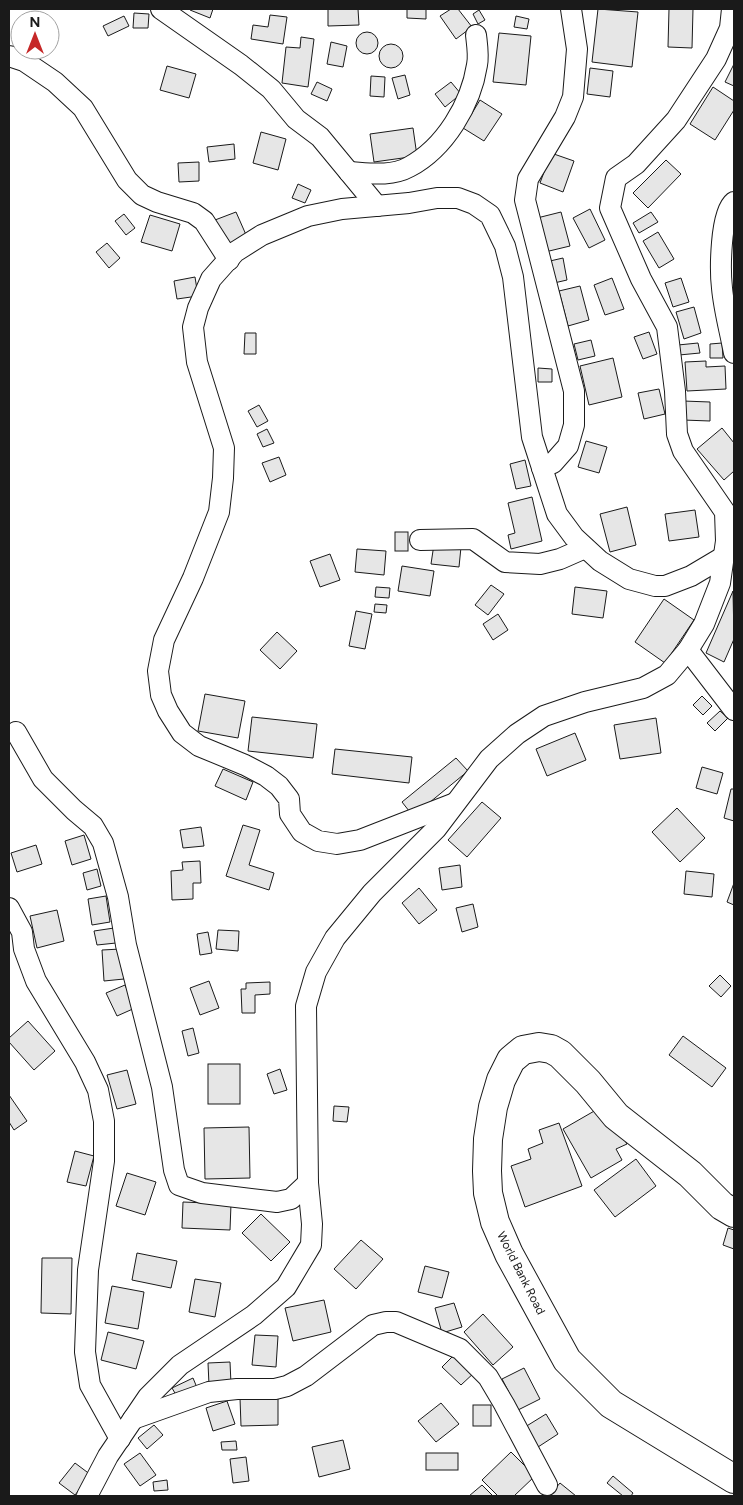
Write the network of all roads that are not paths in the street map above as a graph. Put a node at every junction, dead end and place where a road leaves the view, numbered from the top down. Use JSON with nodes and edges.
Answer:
{"nodes":[{"id":1,"x":161,"y":9,"type":"edge"},
{"id":2,"x":571,"y":9,"type":"edge"},
{"id":3,"x":732,"y":23,"type":"edge"},
{"id":4,"x":476,"y":35,"type":"dead end"},
{"id":5,"x":9,"y":56,"type":"edge"},
{"id":6,"x":348,"y":172,"type":"junction"},
{"id":7,"x":734,"y":202,"type":"edge"},
{"id":8,"x":377,"y":206,"type":"junction"},
{"id":9,"x":229,"y":260,"type":"junction"},
{"id":10,"x":734,"y":352,"type":"edge"},
{"id":11,"x":542,"y":468,"type":"junction"},
{"id":12,"x":420,"y":540,"type":"dead end"},
{"id":13,"x":586,"y":548,"type":"junction"},
{"id":14,"x":723,"y":557,"type":"junction"},
{"id":15,"x":688,"y":650,"type":"junction"},
{"id":16,"x":734,"y":710,"type":"edge"},
{"id":17,"x":16,"y":732,"type":"dead end"},
{"id":18,"x":455,"y":803,"type":"junction"},
{"id":19,"x":9,"y":908,"type":"edge"},
{"id":20,"x":308,"y":1184,"type":"junction"},
{"id":21,"x":734,"y":1213,"type":"edge"},
{"id":22,"x":133,"y":1419,"type":"junction"},
{"id":23,"x":120,"y":1438,"type":"junction"},
{"id":24,"x":734,"y":1479,"type":"edge"},
{"id":25,"x":546,"y":1484,"type":"dead end"},
{"id":26,"x":87,"y":1496,"type":"edge"}],
"edges":[{"from":1,"to":6,"type":"street"},
{"from":2,"to":11,"type":"street"},
{"from":3,"to":14,"type":"street"},
{"from":4,"to":6,"type":"street"},
{"from":5,"to":9,"type":"street"},
{"from":6,"to":8,"type":"street"},
{"from":7,"to":10,"type":"street"},
{"from":8,"to":9,"type":"street"},
{"from":8,"to":11,"type":"street"},
{"from":9,"to":18,"type":"street"},
{"from":11,"to":13,"type":"street"},
{"from":12,"to":13,"type":"street"},
{"from":13,"to":14,"type":"street"},
{"from":14,"to":15,"type":"street"},
{"from":15,"to":16,"type":"street"},
{"from":15,"to":18,"type":"street"},
{"from":17,"to":20,"type":"street"},
{"from":18,"to":20,"type":"street"},
{"from":19,"to":23,"type":"street"},
{"from":20,"to":22,"type":"street"},
{"from":21,"to":24,"type":"main road","name":"World Bank Road"},
{"from":22,"to":23,"type":"street"},
{"from":22,"to":25,"type":"street"},
{"from":23,"to":26,"type":"street"}]}
